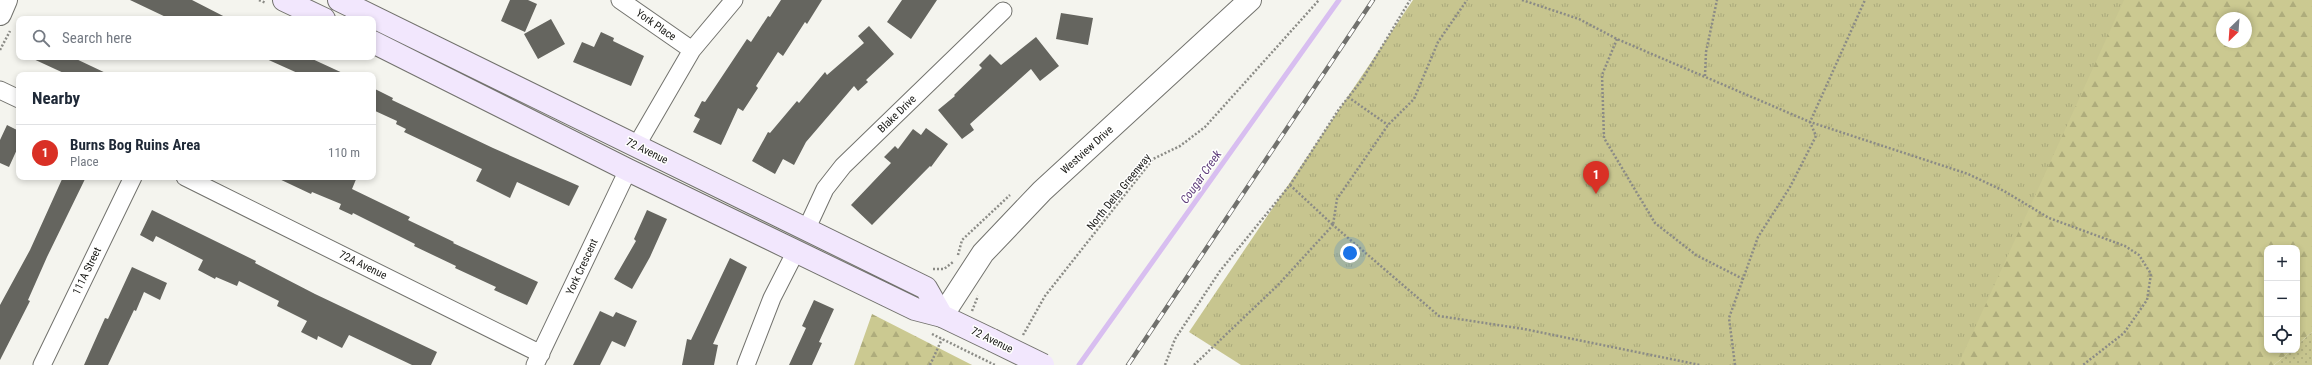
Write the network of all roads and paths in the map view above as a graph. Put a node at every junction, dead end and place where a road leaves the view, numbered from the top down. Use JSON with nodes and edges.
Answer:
{"nodes":[{"id":1,"x":6,"y":0,"type":"edge"},
{"id":2,"x":284,"y":0,"type":"edge"},
{"id":3,"x":339,"y":0,"type":"edge"},
{"id":4,"x":620,"y":0,"type":"edge"},
{"id":5,"x":734,"y":0,"type":"edge"},
{"id":6,"x":1250,"y":0,"type":"edge"},
{"id":7,"x":1319,"y":0,"type":"edge"},
{"id":8,"x":1410,"y":0,"type":"edge"},
{"id":9,"x":1467,"y":0,"type":"edge"},
{"id":10,"x":1522,"y":0,"type":"edge"},
{"id":11,"x":1717,"y":0,"type":"edge"},
{"id":12,"x":1865,"y":0,"type":"edge"},
{"id":13,"x":1003,"y":11,"type":"dead end"},
{"id":14,"x":0,"y":14,"type":"edge"},
{"id":15,"x":318,"y":16,"type":"edge"},
{"id":16,"x":372,"y":16,"type":"edge"},
{"id":17,"x":376,"y":18,"type":"edge"},
{"id":18,"x":1617,"y":39,"type":"junction"},
{"id":19,"x":376,"y":44,"type":"edge"},
{"id":20,"x":692,"y":50,"type":"junction"},
{"id":21,"x":1705,"y":76,"type":"junction"},
{"id":22,"x":0,"y":90,"type":"edge"},
{"id":23,"x":1348,"y":97,"type":"junction"},
{"id":24,"x":16,"y":98,"type":"edge"},
{"id":25,"x":1810,"y":122,"type":"junction"},
{"id":26,"x":1388,"y":125,"type":"junction"},
{"id":27,"x":638,"y":147,"type":"junction"},
{"id":28,"x":628,"y":170,"type":"junction"},
{"id":29,"x":132,"y":180,"type":"edge"},
{"id":30,"x":191,"y":180,"type":"edge"},
{"id":31,"x":1290,"y":185,"type":"junction"},
{"id":32,"x":1333,"y":225,"type":"junction"},
{"id":33,"x":806,"y":230,"type":"junction"},
{"id":34,"x":796,"y":251,"type":"junction"},
{"id":35,"x":958,"y":256,"type":"dead end"},
{"id":36,"x":935,"y":270,"type":"dead end"},
{"id":37,"x":1743,"y":279,"type":"junction"},
{"id":38,"x":942,"y":316,"type":"junction"},
{"id":39,"x":1022,"y":338,"type":"dead end"},
{"id":40,"x":942,"y":339,"type":"dead end"},
{"id":41,"x":953,"y":345,"type":"dead end"},
{"id":42,"x":987,"y":349,"type":"junction"},
{"id":43,"x":538,"y":359,"type":"edge"},
{"id":44,"x":42,"y":365,"type":"edge"},
{"id":45,"x":746,"y":365,"type":"edge"},
{"id":46,"x":930,"y":365,"type":"edge"},
{"id":47,"x":995,"y":365,"type":"edge"},
{"id":48,"x":1043,"y":365,"type":"edge"},
{"id":49,"x":1165,"y":365,"type":"edge"},
{"id":50,"x":1194,"y":365,"type":"edge"},
{"id":51,"x":1700,"y":365,"type":"edge"},
{"id":52,"x":1735,"y":365,"type":"edge"},
{"id":53,"x":2083,"y":365,"type":"edge"}],
"edges":[{"from":1,"to":14,"type":"street"},
{"from":2,"to":15,"type":"main road"},
{"from":3,"to":16,"type":"main road","name":"72 Avenue"},
{"from":4,"to":20,"type":"street","name":"York Place"},
{"from":5,"to":20,"type":"street"},
{"from":6,"to":38,"type":"street","name":"Westview Drive"},
{"from":7,"to":39,"type":"path","name":"North Delta Greenway"},
{"from":8,"to":23,"type":"path"},
{"from":9,"to":26,"type":"path"},
{"from":10,"to":18,"type":"path"},
{"from":11,"to":21,"type":"path"},
{"from":12,"to":25,"type":"path"},
{"from":13,"to":33,"type":"street","name":"Blake Drive"},
{"from":17,"to":27,"type":"main road","name":"72 Avenue"},
{"from":18,"to":21,"type":"path"},
{"from":18,"to":37,"type":"path"},
{"from":19,"to":28,"type":"main road","name":"72 Avenue"},
{"from":20,"to":27,"type":"street"},
{"from":21,"to":25,"type":"path"},
{"from":22,"to":24,"type":"street"},
{"from":23,"to":26,"type":"path"},
{"from":23,"to":31,"type":"path"},
{"from":25,"to":37,"type":"path"},
{"from":25,"to":53,"type":"path"},
{"from":26,"to":32,"type":"path"},
{"from":27,"to":33,"type":"main road","name":"72 Avenue"},
{"from":28,"to":34,"type":"main road","name":"72 Avenue"},
{"from":28,"to":43,"type":"street","name":"York Crescent"},
{"from":29,"to":44,"type":"street","name":"111A Street"},
{"from":30,"to":43,"type":"street","name":"72A Avenue"},
{"from":31,"to":32,"type":"path"},
{"from":31,"to":49,"type":"path"},
{"from":32,"to":50,"type":"path"},
{"from":32,"to":51,"type":"path"},
{"from":33,"to":38,"type":"main road","name":"72 Avenue"},
{"from":34,"to":38,"type":"main road","name":"72 Avenue"},
{"from":34,"to":45,"type":"street"},
{"from":35,"to":36,"type":"path"},
{"from":37,"to":52,"type":"path"},
{"from":38,"to":42,"type":"main road","name":"72 Avenue"},
{"from":40,"to":46,"type":"path"},
{"from":41,"to":42,"type":"path"},
{"from":42,"to":47,"type":"path"},
{"from":42,"to":48,"type":"main road","name":"72 Avenue","bridge":true}]}
